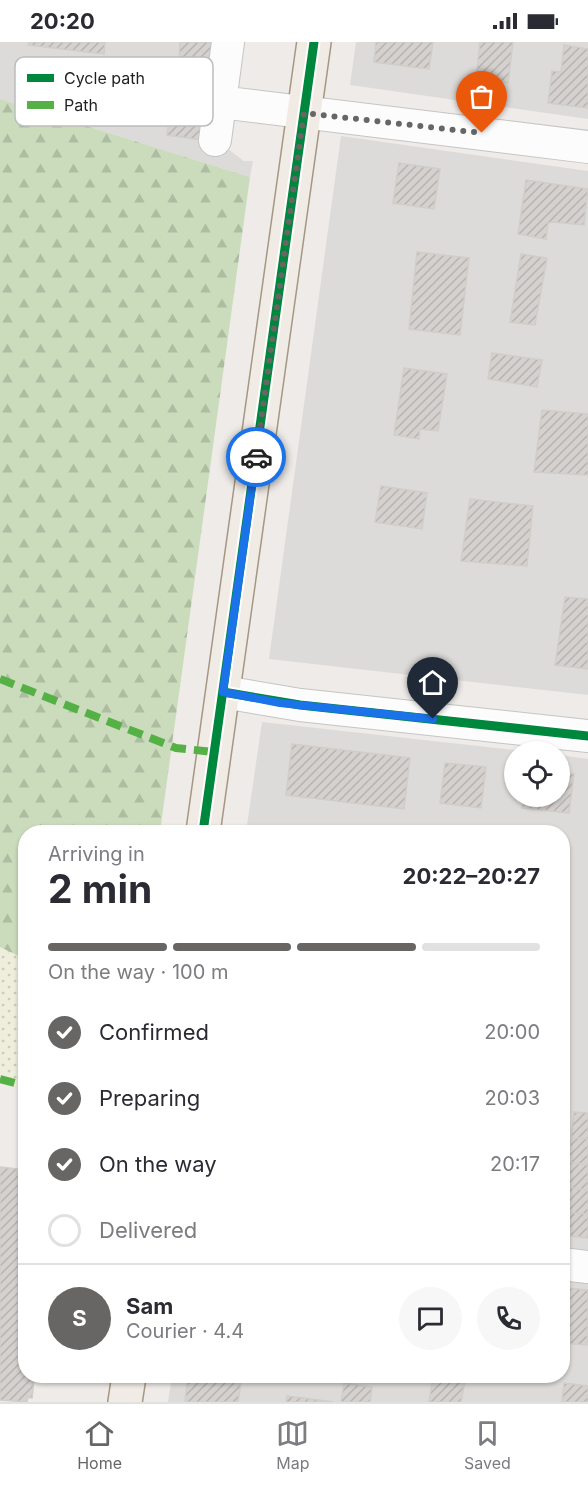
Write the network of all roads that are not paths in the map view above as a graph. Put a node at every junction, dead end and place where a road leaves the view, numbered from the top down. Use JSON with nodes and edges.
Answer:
{"nodes":[{"id":1,"x":228,"y":42,"type":"edge"},
{"id":2,"x":314,"y":42,"type":"edge"},
{"id":3,"x":220,"y":102,"type":"junction"},
{"id":4,"x":304,"y":113,"type":"junction"},
{"id":5,"x":215,"y":140,"type":"dead end"},
{"id":6,"x":588,"y":147,"type":"edge"},
{"id":7,"x":223,"y":692,"type":"junction"},
{"id":8,"x":588,"y":736,"type":"edge"},
{"id":9,"x":203,"y":825,"type":"edge"},
{"id":10,"x":570,"y":1265,"type":"edge"},
{"id":11,"x":588,"y":1267,"type":"edge"},
{"id":12,"x":128,"y":1383,"type":"edge"},
{"id":13,"x":125,"y":1402,"type":"edge"}],
"edges":[{"from":1,"to":3,"type":"street"},
{"from":2,"to":4,"type":"main road"},
{"from":3,"to":4,"type":"street"},
{"from":3,"to":5,"type":"street"},
{"from":4,"to":6,"type":"street"},
{"from":4,"to":7,"type":"main road"},
{"from":7,"to":8,"type":"street"},
{"from":7,"to":9,"type":"main road"},
{"from":10,"to":11,"type":"street"},
{"from":12,"to":13,"type":"main road"}]}
